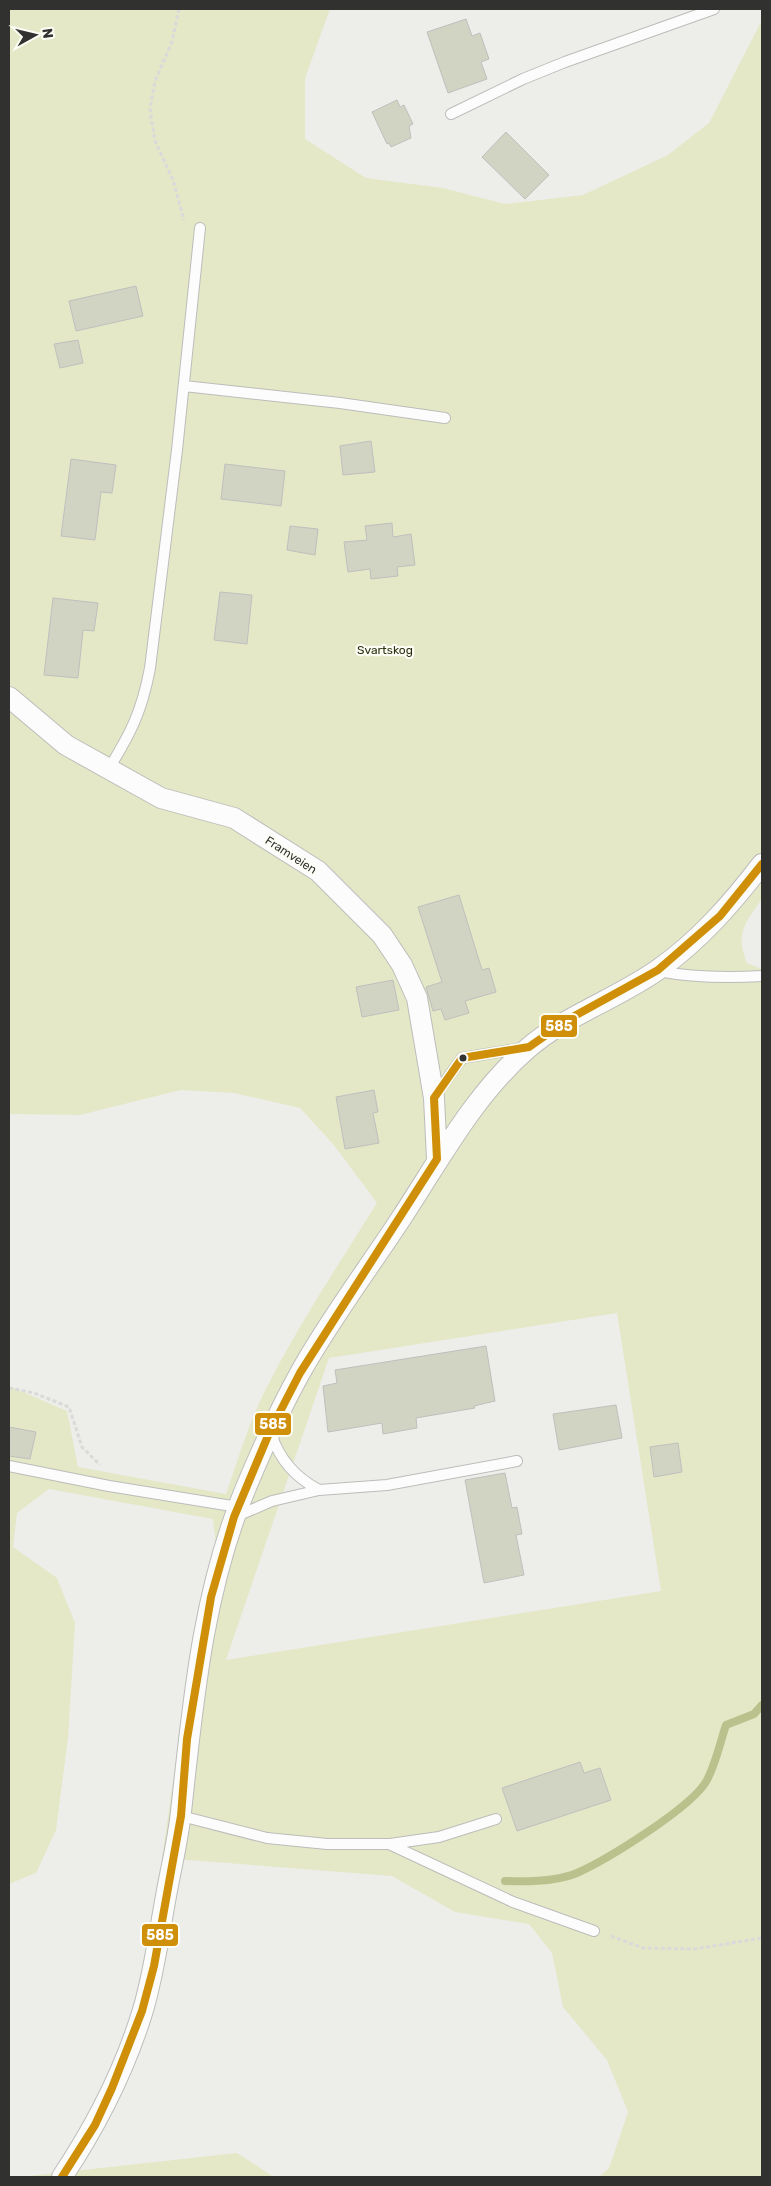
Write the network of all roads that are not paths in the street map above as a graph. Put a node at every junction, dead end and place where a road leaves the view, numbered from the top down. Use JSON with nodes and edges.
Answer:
{"nodes":[{"id":1,"x":714,"y":9,"type":"edge"},
{"id":2,"x":451,"y":114,"type":"dead end"},
{"id":3,"x":200,"y":228,"type":"dead end"},
{"id":4,"x":184,"y":386,"type":"junction"},
{"id":5,"x":445,"y":418,"type":"dead end"},
{"id":6,"x":9,"y":697,"type":"edge"},
{"id":7,"x":108,"y":770,"type":"junction"},
{"id":8,"x":762,"y":864,"type":"edge"},
{"id":9,"x":658,"y":970,"type":"junction"},
{"id":10,"x":762,"y":976,"type":"edge"},
{"id":11,"x":529,"y":1046,"type":"junction"},
{"id":12,"x":434,"y":1098,"type":"junction"},
{"id":13,"x":437,"y":1159,"type":"junction"},
{"id":14,"x":270,"y":1431,"type":"junction"},
{"id":15,"x":518,"y":1461,"type":"dead end"},
{"id":16,"x":9,"y":1466,"type":"edge"},
{"id":17,"x":319,"y":1490,"type":"junction"},
{"id":18,"x":236,"y":1512,"type":"junction"},
{"id":19,"x":181,"y":1816,"type":"junction"},
{"id":20,"x":496,"y":1820,"type":"dead end"},
{"id":21,"x":389,"y":1844,"type":"junction"},
{"id":22,"x":594,"y":1930,"type":"road end"},
{"id":23,"x":62,"y":2177,"type":"edge"}],
"edges":[{"from":1,"to":2,"type":"lane"},
{"from":3,"to":4,"type":"lane"},
{"from":4,"to":5,"type":"lane"},
{"from":4,"to":7,"type":"lane"},
{"from":6,"to":7,"type":"street","name":"Framveien"},
{"from":7,"to":12,"type":"street","name":"Framveien"},
{"from":8,"to":9,"type":"street"},
{"from":9,"to":10,"type":"lane"},
{"from":9,"to":11,"type":"street"},
{"from":11,"to":12,"type":"lane"},
{"from":11,"to":13,"type":"street"},
{"from":12,"to":13,"type":"street","name":"Framveien"},
{"from":13,"to":14,"type":"street"},
{"from":14,"to":17,"type":"lane"},
{"from":14,"to":18,"type":"street"},
{"from":15,"to":17,"type":"lane"},
{"from":16,"to":18,"type":"lane"},
{"from":17,"to":18,"type":"lane"},
{"from":18,"to":19,"type":"street"},
{"from":19,"to":21,"type":"lane"},
{"from":19,"to":23,"type":"street"},
{"from":20,"to":21,"type":"lane"},
{"from":21,"to":22,"type":"lane"}]}
